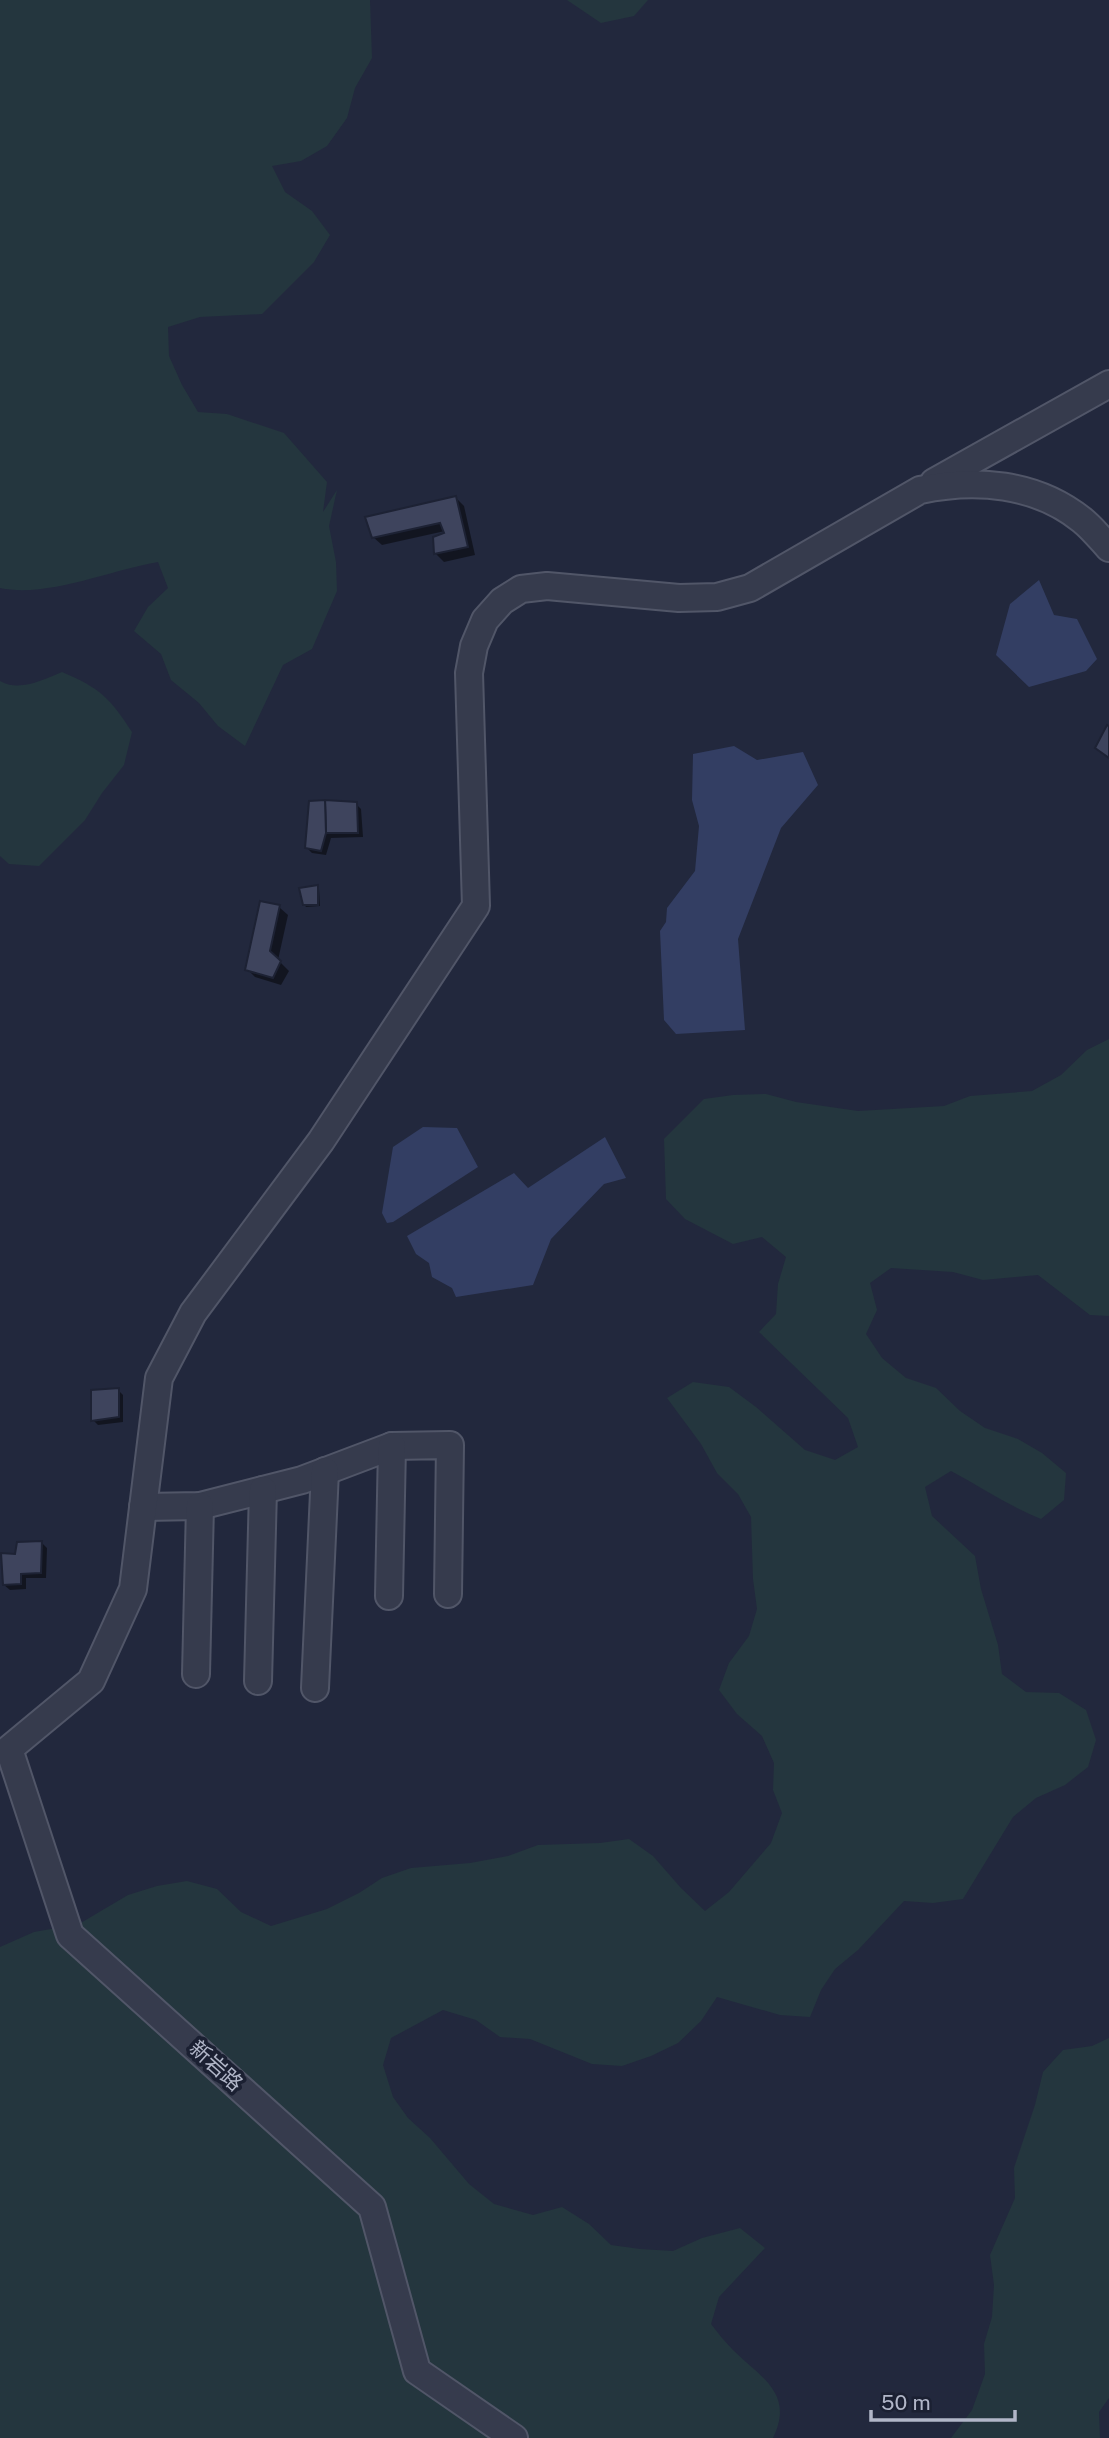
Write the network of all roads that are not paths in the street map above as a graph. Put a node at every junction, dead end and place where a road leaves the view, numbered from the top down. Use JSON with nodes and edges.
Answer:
{"nodes":[{"id":1,"x":1109,"y":384,"type":"edge"},
{"id":2,"x":920,"y":490,"type":"junction"},
{"id":3,"x":1109,"y":548,"type":"edge"},
{"id":4,"x":392,"y":1446,"type":"junction"},
{"id":5,"x":325,"y":1471,"type":"junction"},
{"id":6,"x":262,"y":1490,"type":"junction"},
{"id":7,"x":200,"y":1506,"type":"junction"},
{"id":8,"x":143,"y":1507,"type":"junction"},
{"id":9,"x":448,"y":1594,"type":"dead end"},
{"id":10,"x":389,"y":1596,"type":"dead end"},
{"id":11,"x":196,"y":1674,"type":"dead end"},
{"id":12,"x":258,"y":1681,"type":"dead end"},
{"id":13,"x":315,"y":1688,"type":"dead end"},
{"id":14,"x":514,"y":2438,"type":"edge"}],
"edges":[{"from":1,"to":2,"type":"street"},
{"from":2,"to":3,"type":"street"},
{"from":2,"to":8,"type":"street"},
{"from":4,"to":5,"type":"street"},
{"from":4,"to":9,"type":"street"},
{"from":4,"to":10,"type":"street"},
{"from":5,"to":6,"type":"street"},
{"from":5,"to":13,"type":"street"},
{"from":6,"to":7,"type":"street"},
{"from":6,"to":12,"type":"street"},
{"from":7,"to":8,"type":"street"},
{"from":7,"to":11,"type":"street"},
{"from":8,"to":14,"type":"street","name":"新岩路"}]}
